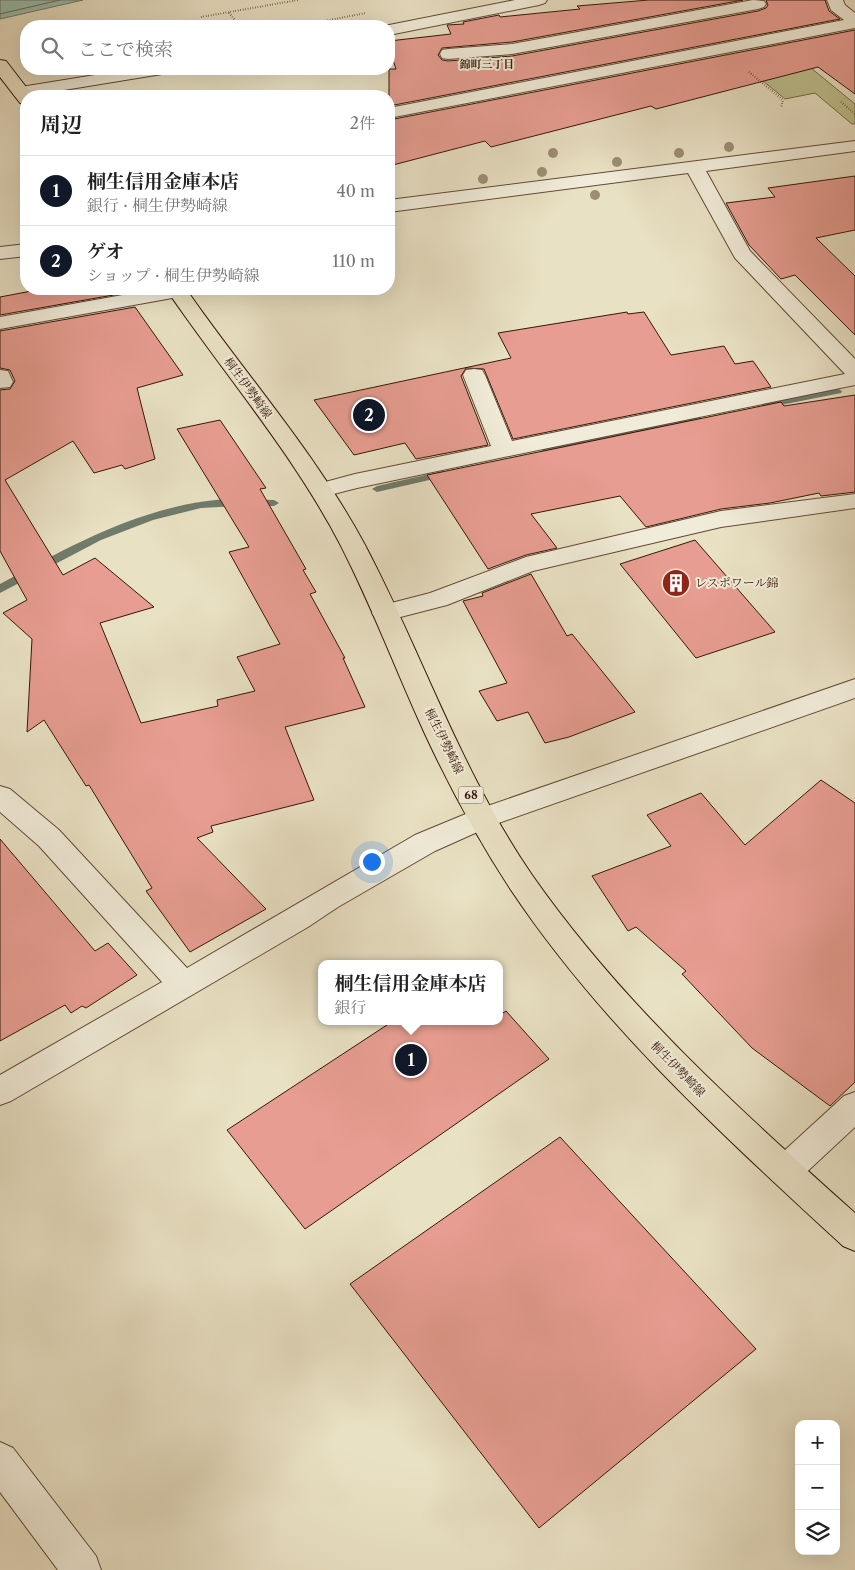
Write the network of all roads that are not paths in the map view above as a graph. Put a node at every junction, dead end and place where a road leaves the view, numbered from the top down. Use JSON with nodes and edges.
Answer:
{"nodes":[{"id":1,"x":539,"y":0,"type":"edge"},
{"id":2,"x":835,"y":0,"type":"edge"},
{"id":3,"x":755,"y":2,"type":"edge"},
{"id":4,"x":855,"y":22,"type":"edge"},
{"id":5,"x":395,"y":29,"type":"edge"},
{"id":6,"x":796,"y":35,"type":"junction"},
{"id":7,"x":448,"y":54,"type":"dead end"},
{"id":8,"x":518,"y":60,"type":"junction"},
{"id":9,"x":3,"y":69,"type":"edge"},
{"id":10,"x":130,"y":75,"type":"edge"},
{"id":11,"x":531,"y":86,"type":"junction"},
{"id":12,"x":20,"y":90,"type":"edge"},
{"id":13,"x":51,"y":90,"type":"edge"},
{"id":14,"x":395,"y":112,"type":"edge"},
{"id":15,"x":855,"y":146,"type":"edge"},
{"id":16,"x":696,"y":166,"type":"junction"},
{"id":17,"x":395,"y":205,"type":"edge"},
{"id":18,"x":20,"y":251,"type":"edge"},
{"id":19,"x":0,"y":253,"type":"edge"},
{"id":20,"x":150,"y":295,"type":"edge"},
{"id":21,"x":181,"y":295,"type":"edge"},
{"id":22,"x":0,"y":323,"type":"edge"},
{"id":23,"x":474,"y":375,"type":"dead end"},
{"id":24,"x":854,"y":379,"type":"edge"},
{"id":25,"x":504,"y":450,"type":"junction"},
{"id":26,"x":322,"y":490,"type":"junction"},
{"id":27,"x":855,"y":501,"type":"edge"},
{"id":28,"x":385,"y":613,"type":"junction"},
{"id":29,"x":855,"y":688,"type":"edge"},
{"id":30,"x":0,"y":796,"type":"edge"},
{"id":31,"x":483,"y":818,"type":"junction"},
{"id":32,"x":183,"y":985,"type":"junction"},
{"id":33,"x":0,"y":1091,"type":"edge"},
{"id":34,"x":855,"y":1106,"type":"edge"},
{"id":35,"x":785,"y":1171,"type":"junction"},
{"id":36,"x":855,"y":1235,"type":"edge"},
{"id":37,"x":0,"y":1461,"type":"edge"},
{"id":38,"x":82,"y":1570,"type":"edge"}],
"edges":[{"from":1,"to":5,"type":"street"},
{"from":2,"to":4,"type":"street"},
{"from":3,"to":6,"type":"street"},
{"from":3,"to":8,"type":"street"},
{"from":4,"to":6,"type":"street"},
{"from":6,"to":11,"type":"street"},
{"from":7,"to":8,"type":"street"},
{"from":8,"to":11,"type":"street"},
{"from":9,"to":12,"type":"main road"},
{"from":10,"to":13,"type":"street"},
{"from":11,"to":14,"type":"street"},
{"from":15,"to":16,"type":"street"},
{"from":16,"to":17,"type":"street"},
{"from":16,"to":24,"type":"street"},
{"from":18,"to":19,"type":"street"},
{"from":20,"to":22,"type":"street"},
{"from":21,"to":26,"type":"main road","name":"桐生伊勢崎線","number":"68"},
{"from":23,"to":25,"type":"street"},
{"from":24,"to":25,"type":"street"},
{"from":25,"to":26,"type":"street"},
{"from":26,"to":28,"type":"main road","name":"桐生伊勢崎線","number":"68"},
{"from":27,"to":28,"type":"street"},
{"from":28,"to":31,"type":"main road","name":"桐生伊勢崎線","number":"68"},
{"from":29,"to":31,"type":"street"},
{"from":30,"to":32,"type":"street"},
{"from":31,"to":32,"type":"street"},
{"from":31,"to":35,"type":"main road","name":"桐生伊勢崎線","number":"68"},
{"from":32,"to":33,"type":"street"},
{"from":34,"to":35,"type":"street"},
{"from":35,"to":36,"type":"main road","name":"桐生伊勢崎線","number":"68"},
{"from":37,"to":38,"type":"street"}]}
